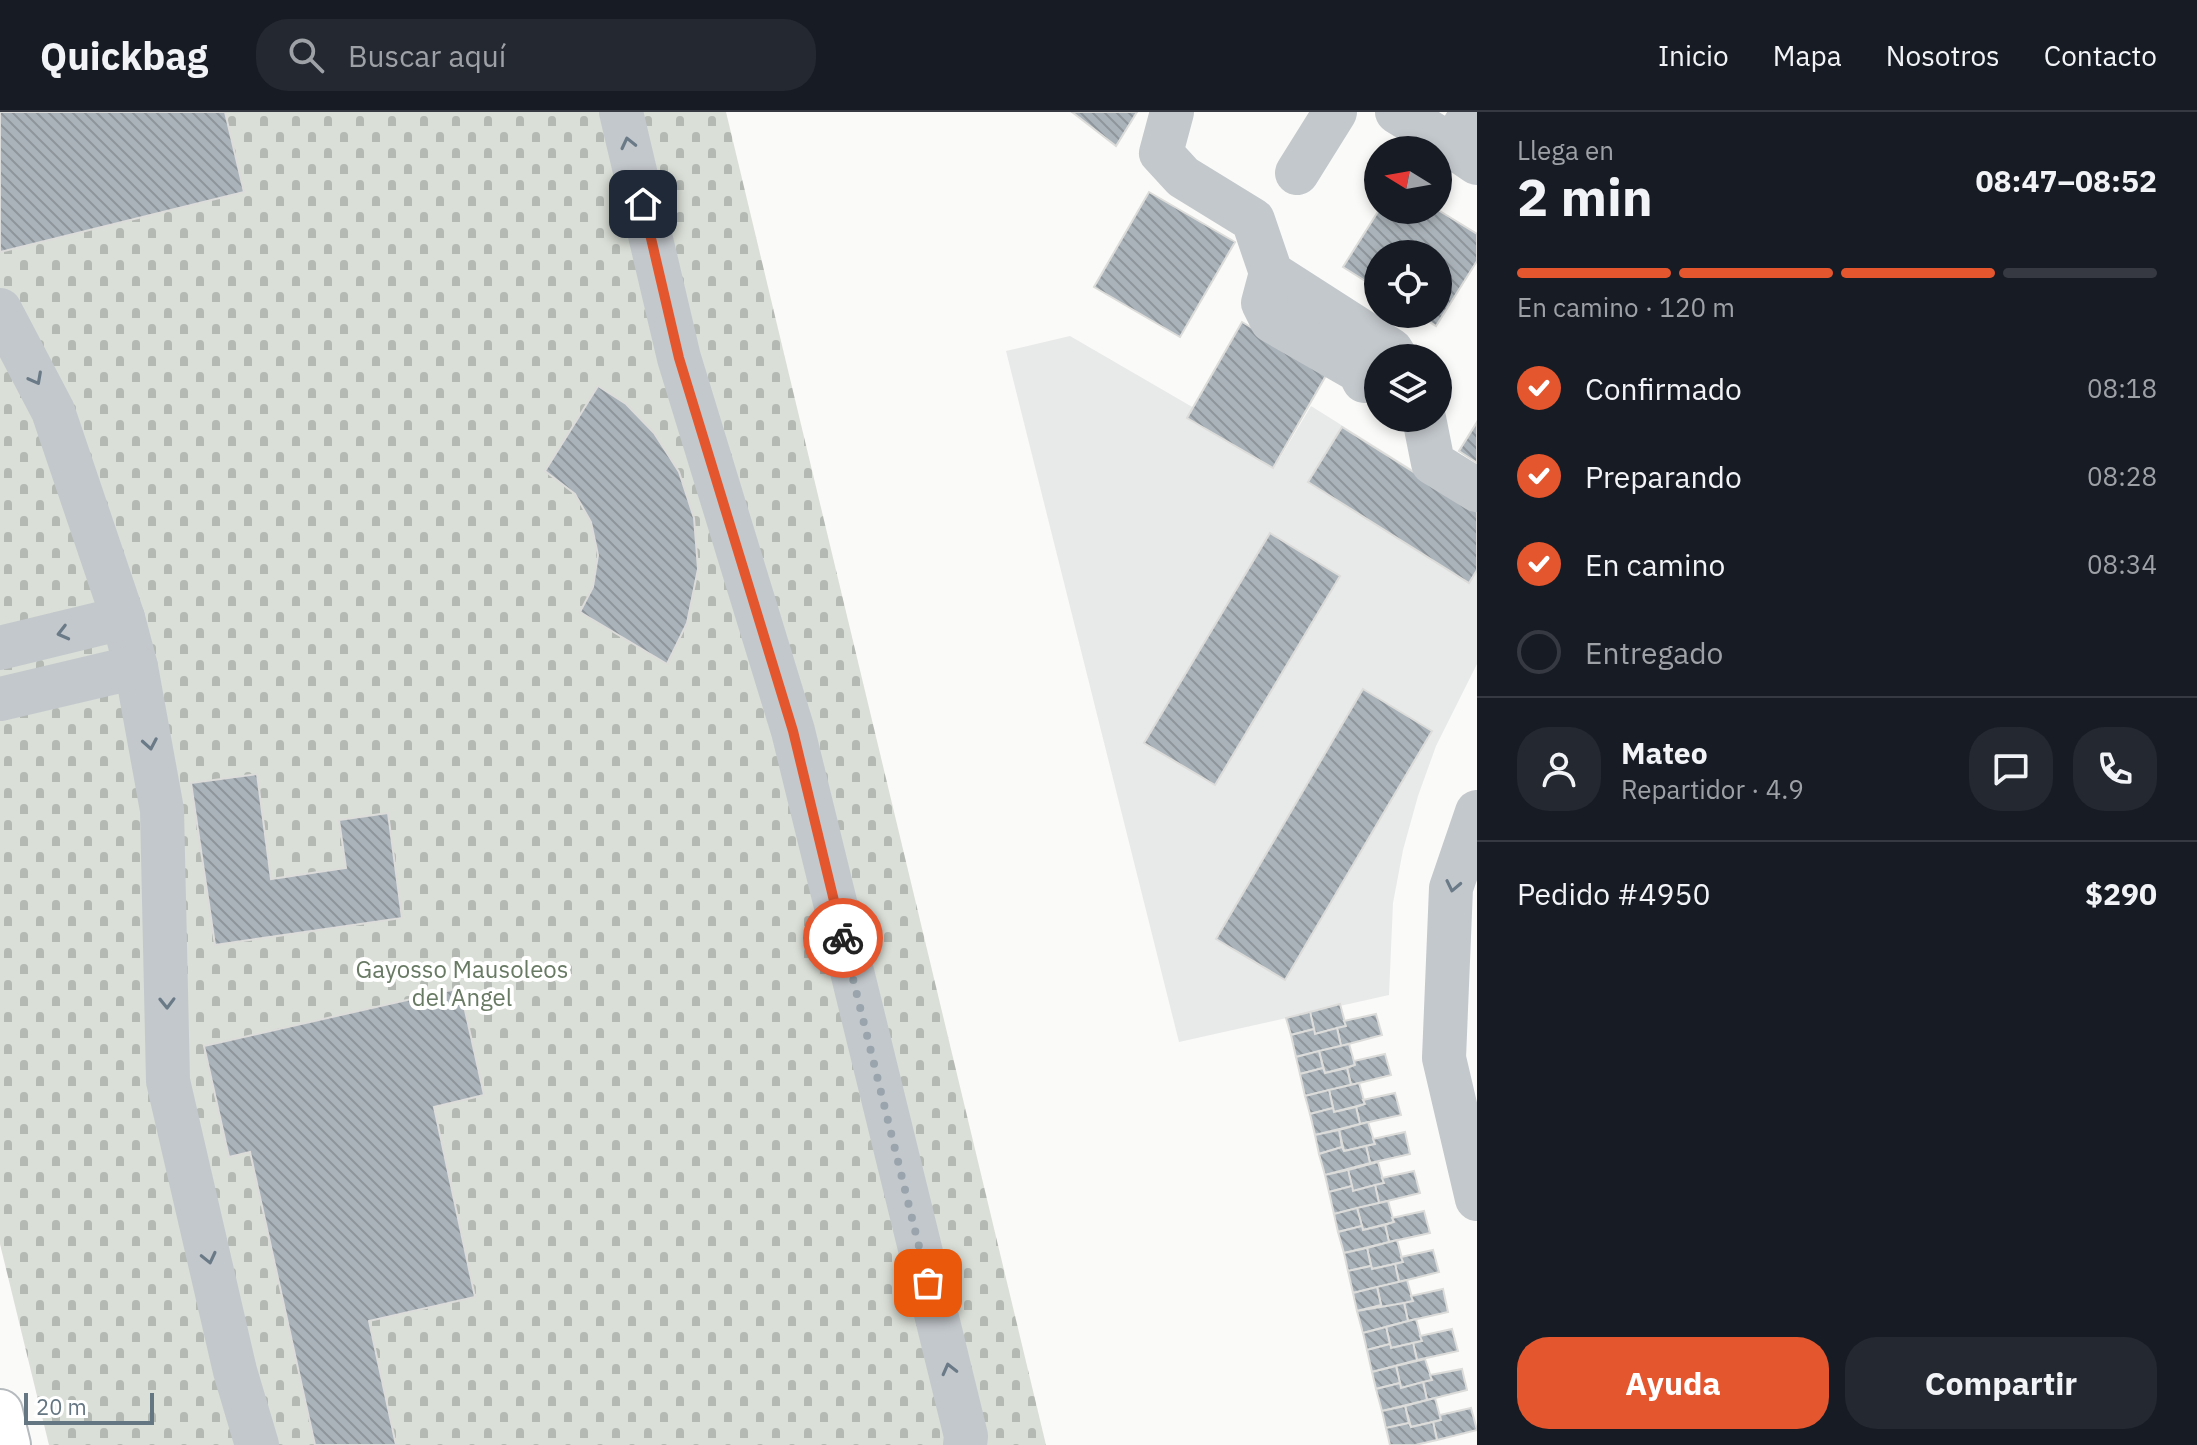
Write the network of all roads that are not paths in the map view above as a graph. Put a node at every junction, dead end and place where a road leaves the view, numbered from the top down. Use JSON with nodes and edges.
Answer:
{"nodes":[{"id":1,"x":621,"y":112,"type":"edge"},
{"id":2,"x":1172,"y":112,"type":"edge"},
{"id":3,"x":1335,"y":112,"type":"edge"},
{"id":4,"x":1397,"y":112,"type":"edge"},
{"id":5,"x":1467,"y":140,"type":"edge"},
{"id":6,"x":1297,"y":173,"type":"dead end"},
{"id":7,"x":0,"y":310,"type":"edge"},
{"id":8,"x":1382,"y":344,"type":"edge"},
{"id":9,"x":1427,"y":432,"type":"edge"},
{"id":10,"x":1477,"y":490,"type":"edge"},
{"id":11,"x":123,"y":618,"type":"junction"},
{"id":12,"x":0,"y":648,"type":"edge"},
{"id":13,"x":136,"y":667,"type":"junction"},
{"id":14,"x":0,"y":699,"type":"edge"},
{"id":15,"x":1477,"y":812,"type":"edge"},
{"id":16,"x":1477,"y":1199,"type":"edge"},
{"id":17,"x":0,"y":1412,"type":"edge"},
{"id":18,"x":8,"y":1445,"type":"edge"},
{"id":19,"x":257,"y":1445,"type":"edge"},
{"id":20,"x":965,"y":1445,"type":"edge"}],
"edges":[{"from":20,"to":1,"type":"street","one_way":true},
{"from":2,"to":8,"type":"street"},
{"from":3,"to":6,"type":"street"},
{"from":4,"to":5,"type":"street"},
{"from":7,"to":11,"type":"street","one_way":true},
{"from":9,"to":10,"type":"street"},
{"from":11,"to":12,"type":"street","one_way":true},
{"from":11,"to":13,"type":"street"},
{"from":13,"to":14,"type":"street"},
{"from":13,"to":19,"type":"street","one_way":true},
{"from":15,"to":16,"type":"street","one_way":true},
{"from":17,"to":18,"type":"main road"}]}
